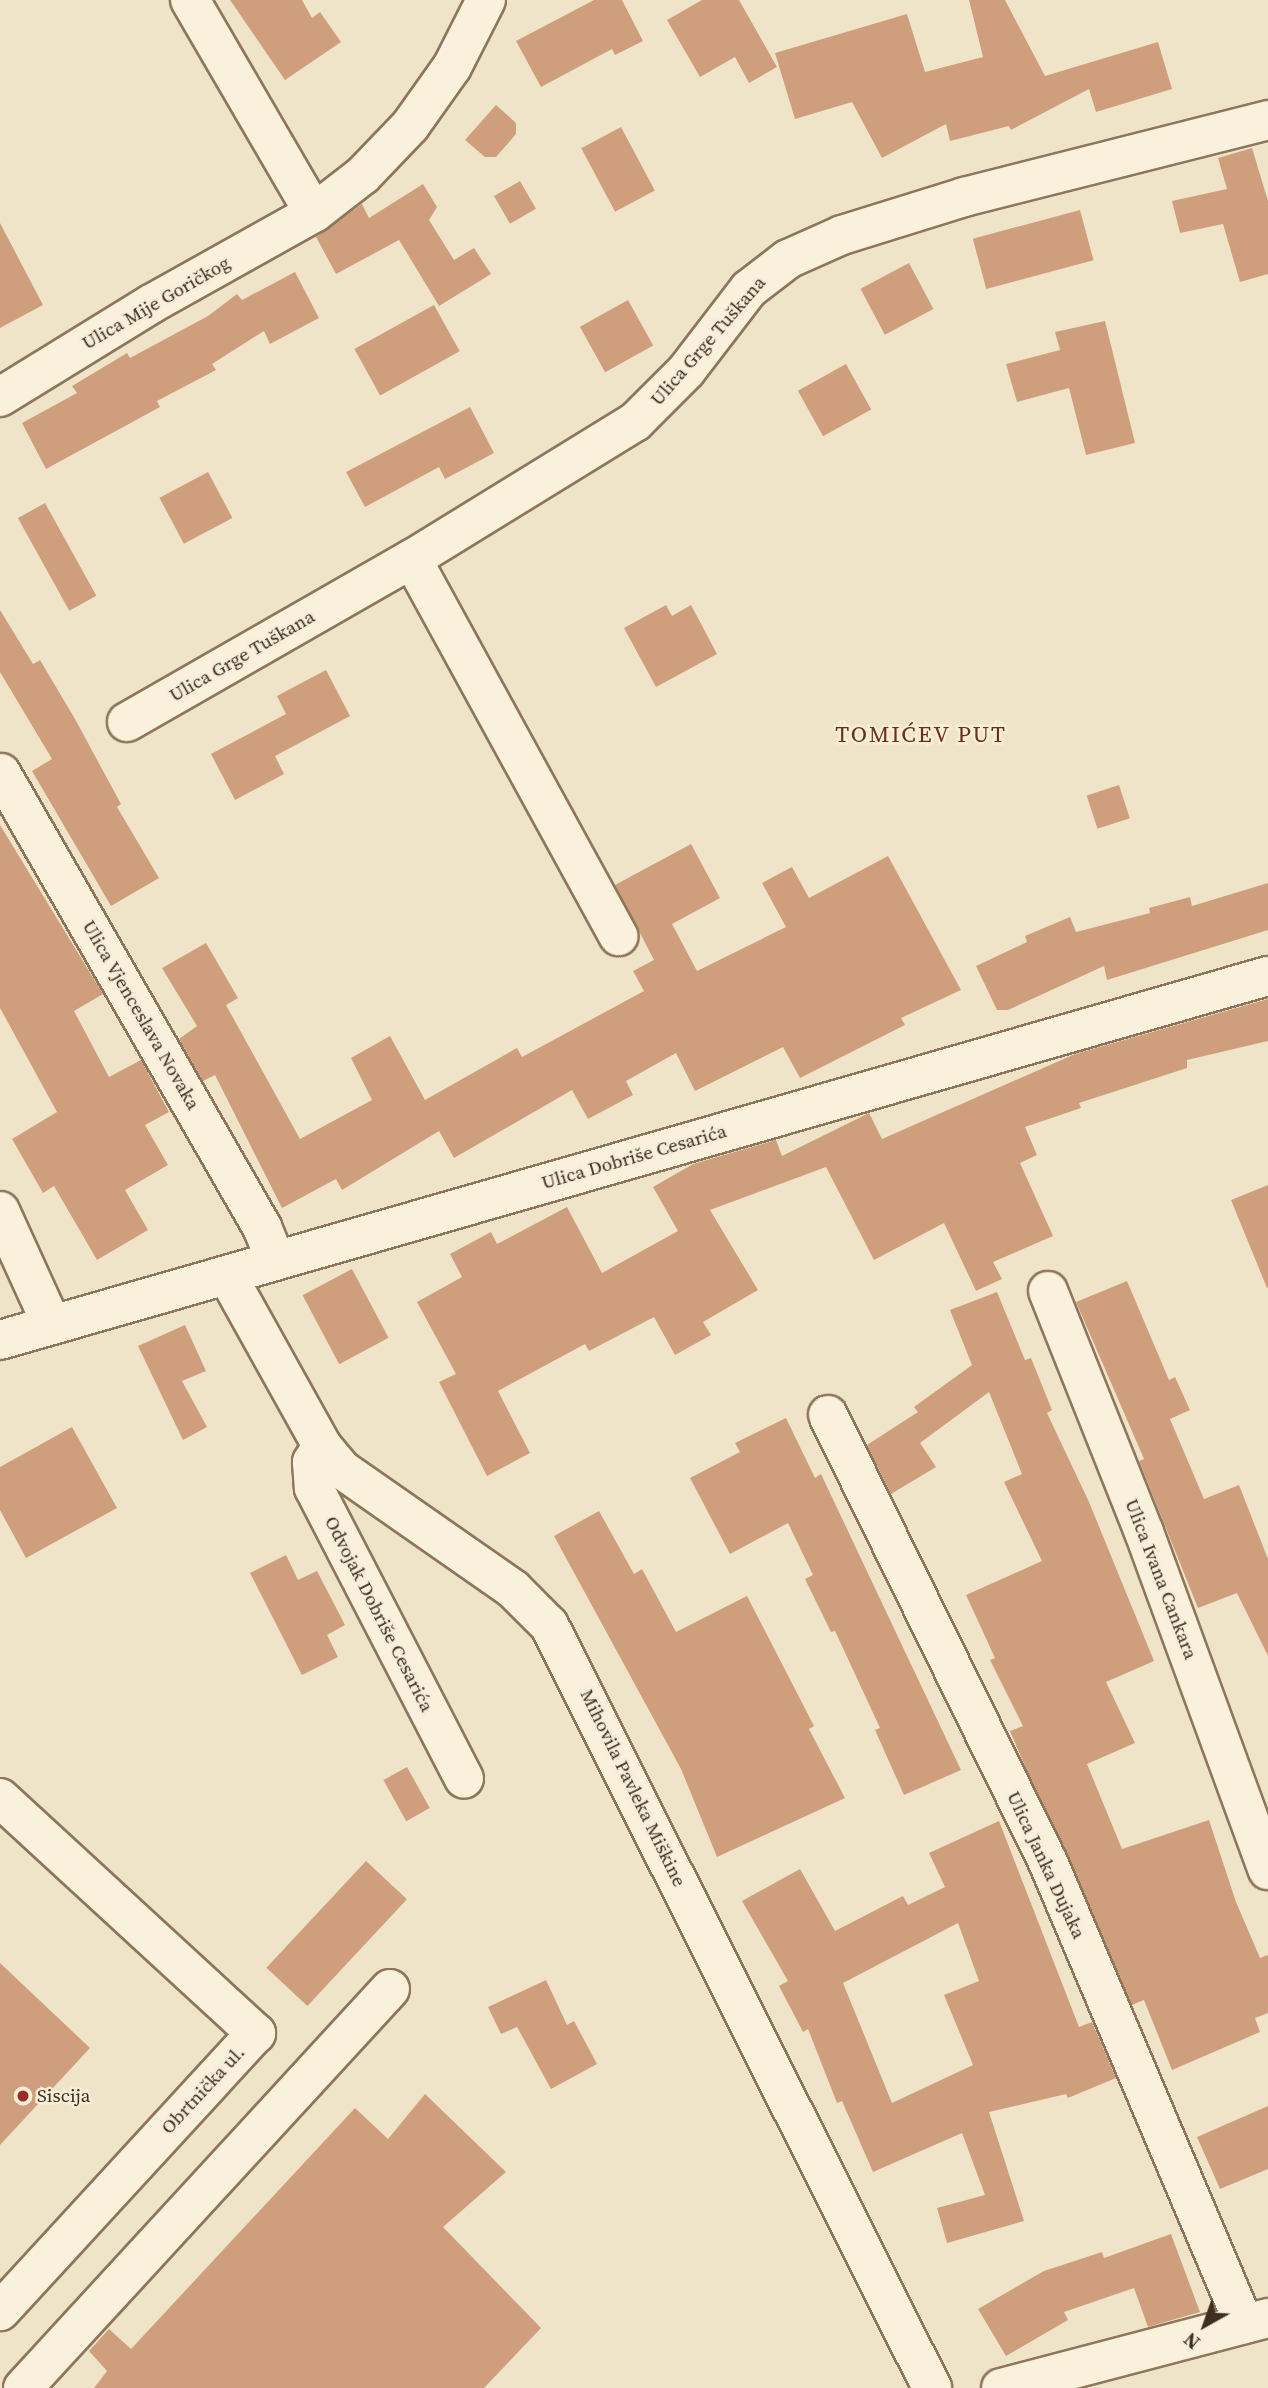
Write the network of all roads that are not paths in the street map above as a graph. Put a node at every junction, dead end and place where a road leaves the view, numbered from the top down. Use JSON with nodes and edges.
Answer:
{"nodes":[{"id":1,"x":190,"y":0,"type":"edge"},
{"id":2,"x":486,"y":0,"type":"edge"},
{"id":3,"x":1268,"y":120,"type":"edge"},
{"id":4,"x":314,"y":213,"type":"junction"},
{"id":5,"x":0,"y":397,"type":"edge"},
{"id":6,"x":412,"y":559,"type":"junction"},
{"id":7,"x":127,"y":722,"type":"dead end"},
{"id":8,"x":1,"y":773,"type":"edge"},
{"id":9,"x":618,"y":936,"type":"dead end"},
{"id":10,"x":1268,"y":976,"type":"edge"},
{"id":11,"x":0,"y":1211,"type":"edge"},
{"id":12,"x":275,"y":1261,"type":"junction"},
{"id":13,"x":227,"y":1275,"type":"junction"},
{"id":14,"x":1048,"y":1291,"type":"dead end"},
{"id":15,"x":52,"y":1325,"type":"junction"},
{"id":16,"x":0,"y":1340,"type":"edge"},
{"id":17,"x":828,"y":1415,"type":"dead end"},
{"id":18,"x":322,"y":1446,"type":"junction"},
{"id":19,"x":464,"y":1779,"type":"dead end"},
{"id":20,"x":0,"y":1798,"type":"edge"},
{"id":21,"x":1268,"y":1870,"type":"edge"},
{"id":22,"x":390,"y":1989,"type":"dead end"},
{"id":23,"x":0,"y":2311,"type":"edge"},
{"id":24,"x":1256,"y":2321,"type":"edge"},
{"id":25,"x":23,"y":2388,"type":"edge"},
{"id":26,"x":932,"y":2388,"type":"edge"},
{"id":27,"x":1001,"y":2388,"type":"edge"}],
"edges":[{"from":1,"to":4,"type":"street"},
{"from":2,"to":4,"type":"street","name":"Ulica Mije Goričkog"},
{"from":3,"to":6,"type":"street","name":"Ulica Grge Tuškana"},
{"from":4,"to":5,"type":"street","name":"Ulica Mije Goričkog"},
{"from":6,"to":7,"type":"street","name":"Ulica Grge Tuškana"},
{"from":6,"to":9,"type":"street"},
{"from":8,"to":12,"type":"street","name":"Ulica Vjenceslava Novaka"},
{"from":10,"to":12,"type":"street","name":"Ulica Dobriše Cesarića"},
{"from":11,"to":15,"type":"street"},
{"from":12,"to":13,"type":"street","name":"Ulica Dobriše Cesarića"},
{"from":13,"to":15,"type":"street","name":"Ulica Dobriše Cesarića"},
{"from":13,"to":18,"type":"street","name":"Mihovila Pavleka Miškine"},
{"from":14,"to":21,"type":"street","name":"Ulica Ivana Cankara"},
{"from":15,"to":16,"type":"street","name":"Ulica Dobriše Cesarića"},
{"from":17,"to":24,"type":"street","name":"Ulica Janka Dujaka"},
{"from":18,"to":19,"type":"street","name":"Odvojak Dobriše Cesarića"},
{"from":18,"to":26,"type":"street","name":"Mihovila Pavleka Miškine"},
{"from":20,"to":23,"type":"street","name":"Obrtnička ul."},
{"from":22,"to":25,"type":"street"},
{"from":24,"to":27,"type":"street"}]}
